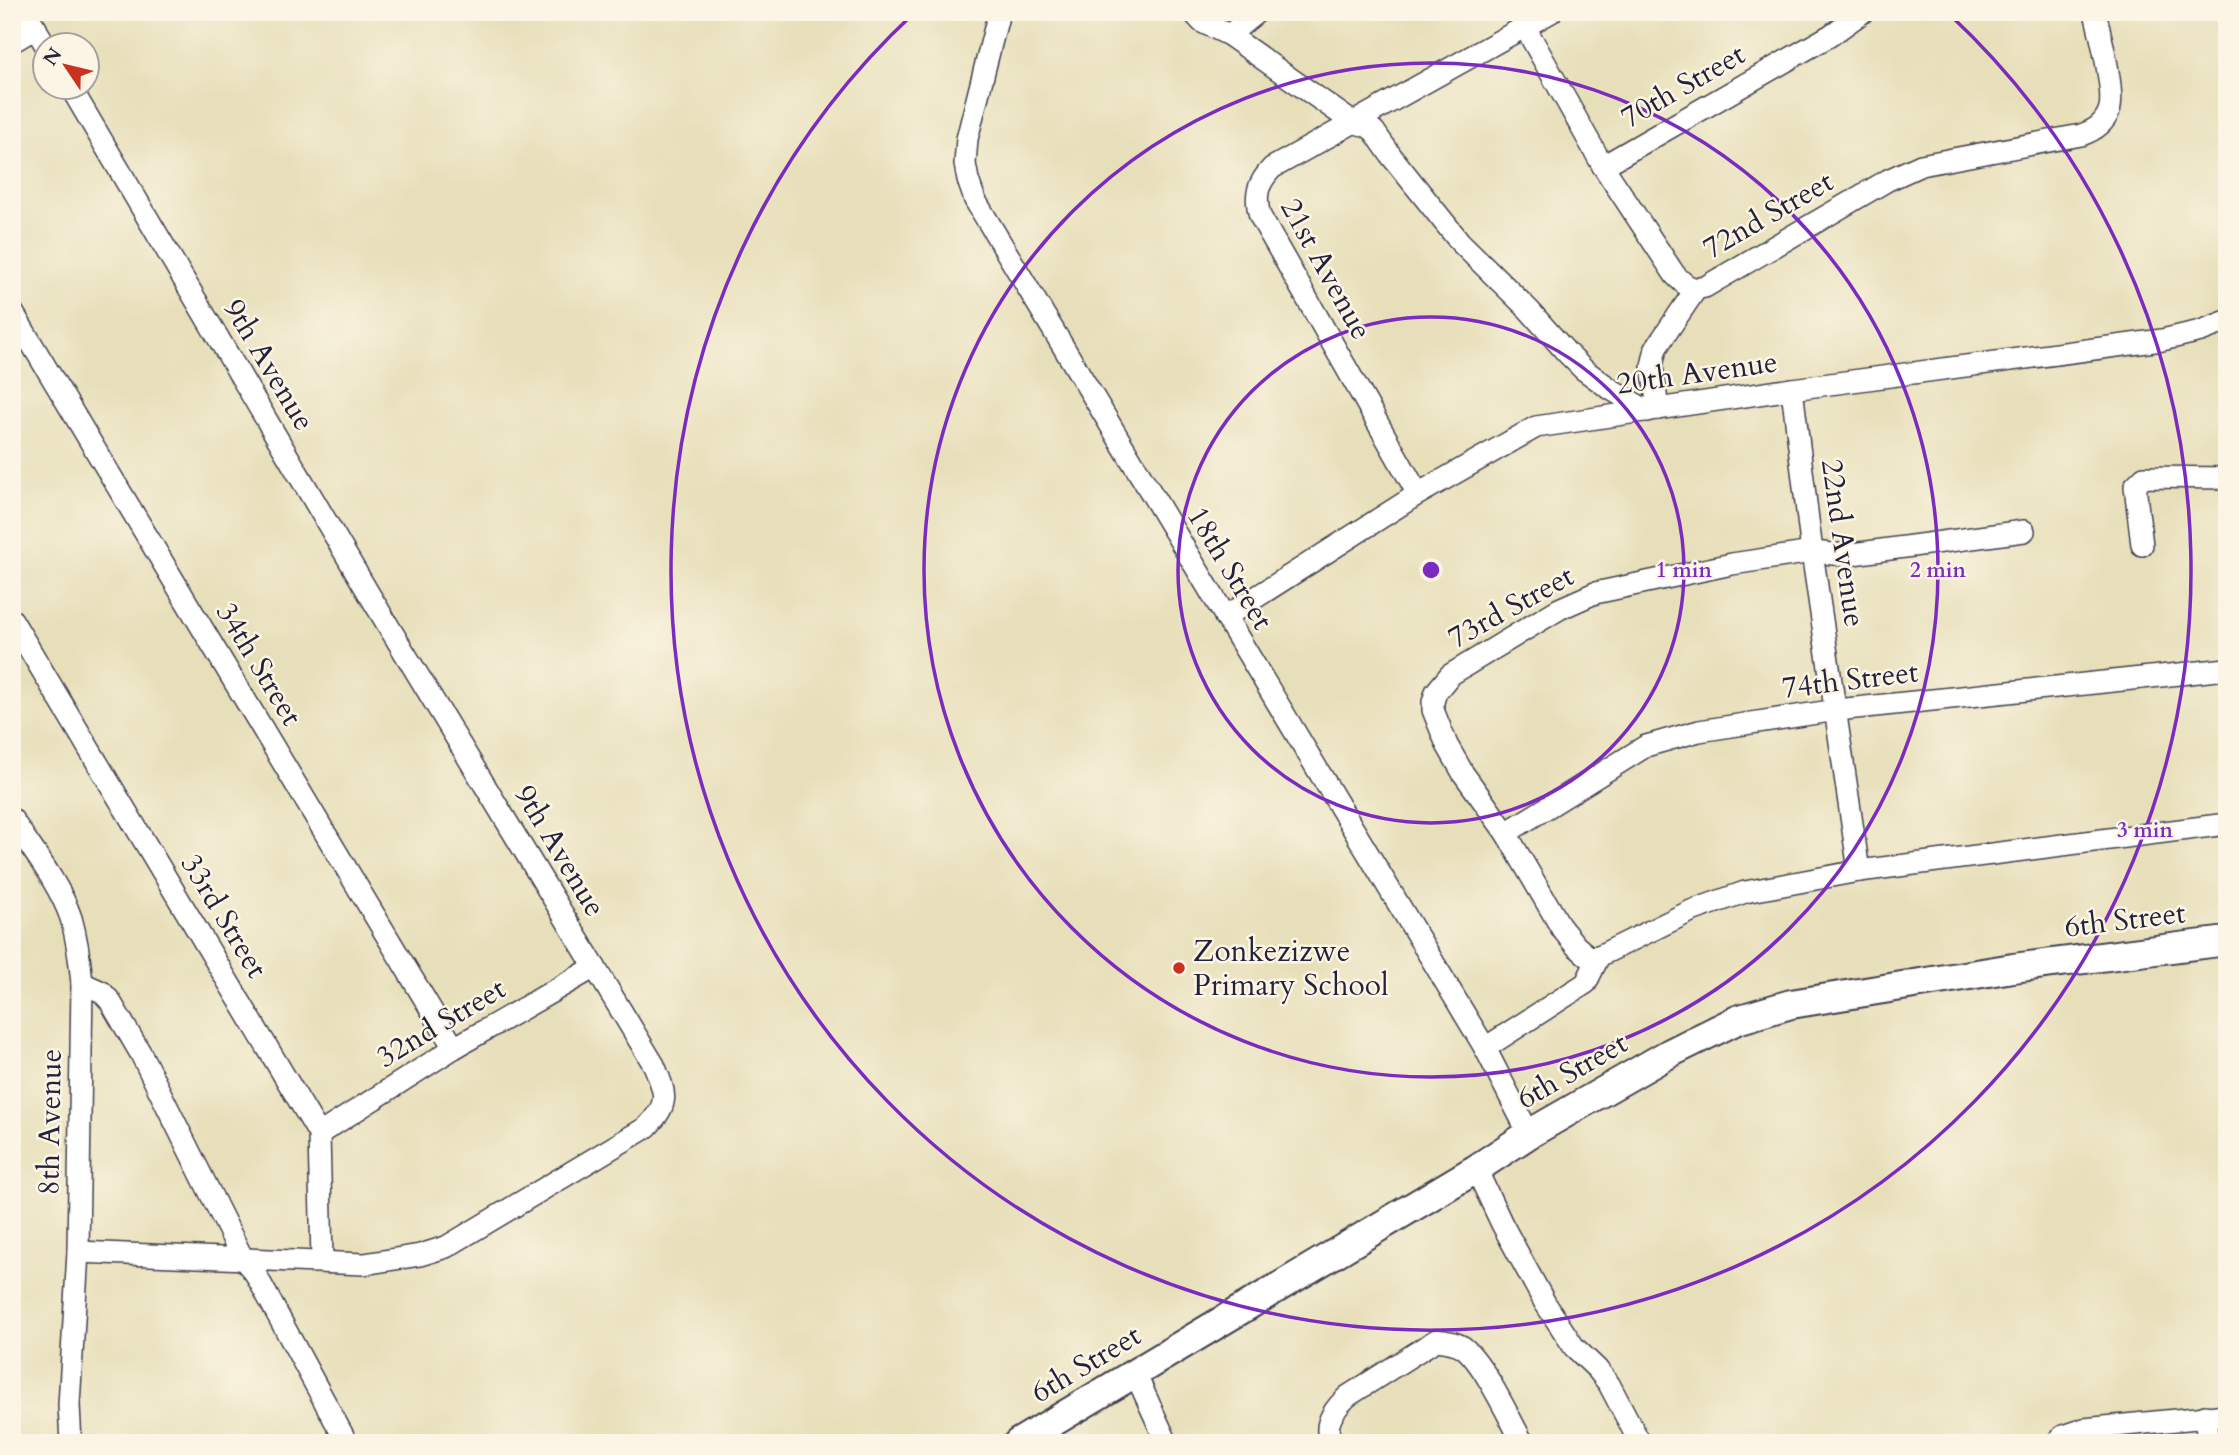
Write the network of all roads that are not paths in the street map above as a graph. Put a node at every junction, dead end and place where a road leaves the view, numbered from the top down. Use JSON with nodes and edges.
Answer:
{"nodes":[{"id":1,"x":999,"y":12,"type":"edge"},
{"id":2,"x":1193,"y":12,"type":"edge"},
{"id":3,"x":1256,"y":12,"type":"edge"},
{"id":4,"x":1551,"y":12,"type":"edge"},
{"id":5,"x":1863,"y":12,"type":"edge"},
{"id":6,"x":2095,"y":12,"type":"edge"},
{"id":7,"x":1525,"y":27,"type":"junction"},
{"id":8,"x":36,"y":29,"type":"edge"},
{"id":9,"x":1228,"y":35,"type":"junction"},
{"id":10,"x":12,"y":42,"type":"edge"},
{"id":11,"x":79,"y":102,"type":"edge"},
{"id":12,"x":1353,"y":121,"type":"junction"},
{"id":13,"x":1603,"y":166,"type":"junction"},
{"id":14,"x":1696,"y":289,"type":"junction"},
{"id":15,"x":12,"y":311,"type":"edge"},
{"id":16,"x":2227,"y":321,"type":"edge"},
{"id":17,"x":1792,"y":389,"type":"junction"},
{"id":18,"x":1652,"y":410,"type":"junction"},
{"id":19,"x":2227,"y":478,"type":"edge"},
{"id":20,"x":1418,"y":494,"type":"junction"},
{"id":21,"x":2024,"y":531,"type":"dead end"},
{"id":22,"x":2142,"y":545,"type":"dead end"},
{"id":23,"x":1812,"y":552,"type":"junction"},
{"id":24,"x":1225,"y":617,"type":"junction"},
{"id":25,"x":12,"y":620,"type":"edge"},
{"id":26,"x":2227,"y":669,"type":"edge"},
{"id":27,"x":1837,"y":710,"type":"junction"},
{"id":28,"x":12,"y":819,"type":"edge"},
{"id":29,"x":2227,"y":824,"type":"edge"},
{"id":30,"x":1506,"y":833,"type":"junction"},
{"id":31,"x":1860,"y":871,"type":"junction"},
{"id":32,"x":2227,"y":941,"type":"edge"},
{"id":33,"x":1599,"y":956,"type":"junction"},
{"id":34,"x":595,"y":967,"type":"junction"},
{"id":35,"x":82,"y":983,"type":"junction"},
{"id":36,"x":454,"y":1048,"type":"junction"},
{"id":37,"x":1485,"y":1048,"type":"junction"},
{"id":38,"x":319,"y":1134,"type":"junction"},
{"id":39,"x":1529,"y":1134,"type":"junction"},
{"id":40,"x":1476,"y":1169,"type":"junction"},
{"id":41,"x":78,"y":1252,"type":"junction"},
{"id":42,"x":243,"y":1259,"type":"junction"},
{"id":43,"x":323,"y":1261,"type":"junction"},
{"id":44,"x":1135,"y":1373,"type":"junction"},
{"id":45,"x":2227,"y":1415,"type":"edge"},
{"id":46,"x":2205,"y":1416,"type":"junction"},
{"id":47,"x":72,"y":1443,"type":"edge"},
{"id":48,"x":347,"y":1443,"type":"edge"},
{"id":49,"x":1018,"y":1443,"type":"edge"},
{"id":50,"x":1167,"y":1443,"type":"edge"},
{"id":51,"x":1332,"y":1443,"type":"edge"},
{"id":52,"x":1522,"y":1443,"type":"edge"},
{"id":53,"x":1640,"y":1443,"type":"edge"},
{"id":54,"x":2056,"y":1443,"type":"edge"},
{"id":55,"x":2208,"y":1443,"type":"edge"}],
"edges":[{"from":1,"to":24,"type":"street","name":"18th Street"},
{"from":2,"to":9,"type":"street"},
{"from":3,"to":9,"type":"street"},
{"from":4,"to":7,"type":"street","name":"21st Avenue"},
{"from":5,"to":13,"type":"street","name":"70th Street"},
{"from":6,"to":14,"type":"street","name":"72nd Street"},
{"from":7,"to":12,"type":"street","name":"21st Avenue"},
{"from":7,"to":13,"type":"street","name":"72nd Street"},
{"from":8,"to":10,"type":"street"},
{"from":9,"to":12,"type":"street"},
{"from":11,"to":34,"type":"street","name":"9th Avenue"},
{"from":12,"to":18,"type":"street"},
{"from":12,"to":20,"type":"street","name":"21st Avenue"},
{"from":13,"to":14,"type":"street","name":"72nd Street"},
{"from":14,"to":18,"type":"street"},
{"from":15,"to":36,"type":"street","name":"34th Street"},
{"from":16,"to":17,"type":"street","name":"20th Avenue"},
{"from":17,"to":18,"type":"street","name":"20th Avenue"},
{"from":17,"to":23,"type":"street","name":"22nd Avenue"},
{"from":18,"to":20,"type":"street","name":"20th Avenue"},
{"from":19,"to":22,"type":"street"},
{"from":20,"to":24,"type":"street","name":"20th Avenue"},
{"from":21,"to":23,"type":"street","name":"73rd Street"},
{"from":23,"to":27,"type":"street","name":"22nd Avenue"},
{"from":23,"to":30,"type":"street","name":"73rd Street"},
{"from":24,"to":37,"type":"street","name":"18th Street"},
{"from":25,"to":38,"type":"street","name":"33rd Street"},
{"from":26,"to":27,"type":"street","name":"74th Street"},
{"from":27,"to":30,"type":"street","name":"74th Street"},
{"from":27,"to":31,"type":"street","name":"22nd Avenue"},
{"from":28,"to":35,"type":"street","name":"8th Avenue"},
{"from":29,"to":31,"type":"street"},
{"from":30,"to":33,"type":"street","name":"73rd Street"},
{"from":31,"to":33,"type":"street"},
{"from":32,"to":39,"type":"street","name":"6th Street"},
{"from":33,"to":37,"type":"street"},
{"from":34,"to":36,"type":"street","name":"32nd Street"},
{"from":34,"to":43,"type":"street","name":"9th Avenue"},
{"from":35,"to":41,"type":"street","name":"8th Avenue"},
{"from":35,"to":42,"type":"street"},
{"from":36,"to":38,"type":"street","name":"32nd Street"},
{"from":37,"to":39,"type":"street","name":"18th Street"},
{"from":38,"to":43,"type":"street","name":"33rd Street"},
{"from":39,"to":40,"type":"street","name":"6th Street"},
{"from":40,"to":44,"type":"street","name":"6th Street"},
{"from":40,"to":53,"type":"street"},
{"from":41,"to":42,"type":"street","name":"9th Avenue"},
{"from":41,"to":47,"type":"street","name":"8th Avenue"},
{"from":42,"to":43,"type":"street","name":"9th Avenue"},
{"from":42,"to":48,"type":"street"},
{"from":44,"to":49,"type":"street","name":"6th Street"},
{"from":44,"to":50,"type":"street"},
{"from":45,"to":46,"type":"street"},
{"from":46,"to":54,"type":"street"},
{"from":46,"to":55,"type":"street"},
{"from":51,"to":52,"type":"street"}]}
